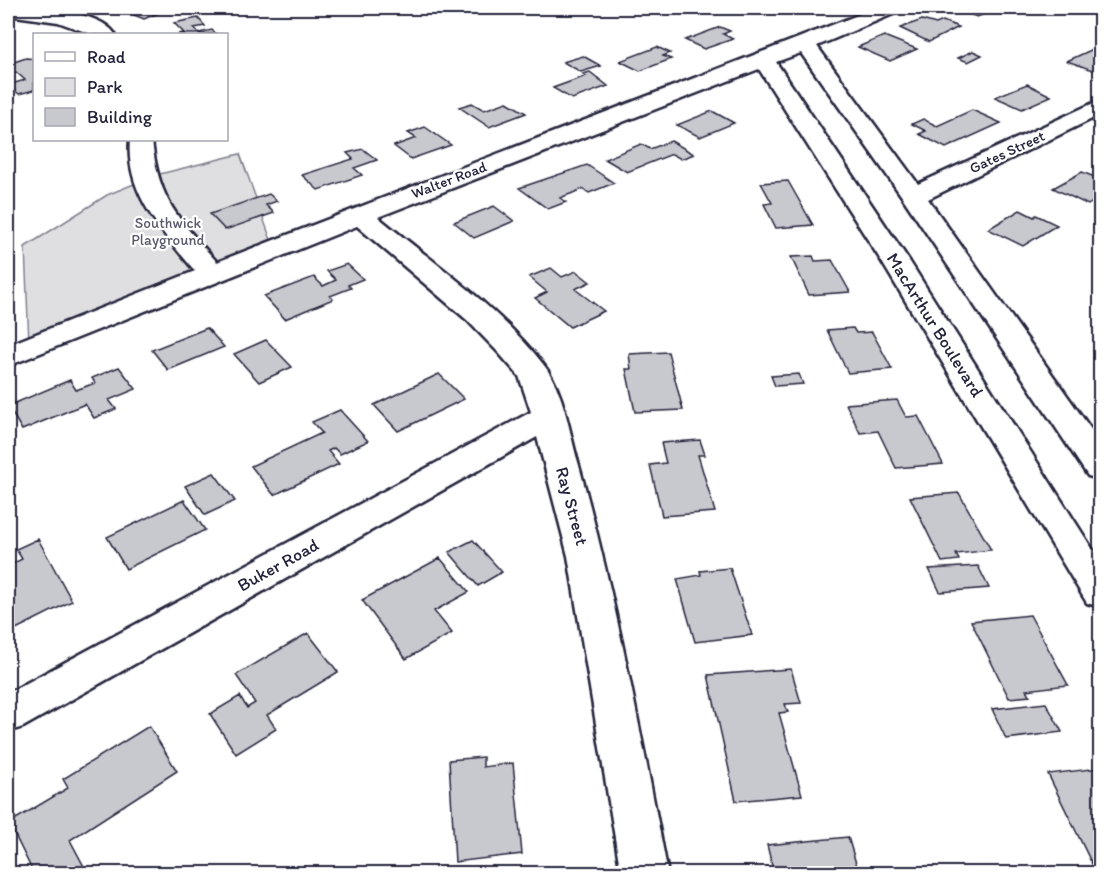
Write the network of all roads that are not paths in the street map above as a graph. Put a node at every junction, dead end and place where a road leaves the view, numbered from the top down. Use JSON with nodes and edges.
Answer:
{"nodes":[{"id":1,"x":891,"y":8,"type":"edge"},
{"id":2,"x":8,"y":9,"type":"edge"},
{"id":3,"x":103,"y":33,"type":"edge"},
{"id":4,"x":805,"y":44,"type":"junction"},
{"id":5,"x":764,"y":60,"type":"junction"},
{"id":6,"x":1101,"y":107,"type":"edge"},
{"id":7,"x":141,"y":141,"type":"edge"},
{"id":8,"x":914,"y":196,"type":"junction"},
{"id":9,"x":360,"y":215,"type":"junction"},
{"id":10,"x":212,"y":274,"type":"junction"},
{"id":11,"x":8,"y":356,"type":"edge"},
{"id":12,"x":548,"y":417,"type":"junction"},
{"id":13,"x":1101,"y":467,"type":"edge"},
{"id":14,"x":1101,"y":592,"type":"edge"},
{"id":15,"x":8,"y":714,"type":"edge"},
{"id":16,"x":645,"y":873,"type":"edge"}],
"edges":[{"from":1,"to":4,"type":"street","name":"Walter Road"},
{"from":2,"to":3,"type":"street"},
{"from":4,"to":5,"type":"street","name":"Walter Road"},
{"from":4,"to":8,"type":"street"},
{"from":5,"to":9,"type":"street","name":"Walter Road"},
{"from":5,"to":14,"type":"street","name":"MacArthur Boulevard"},
{"from":6,"to":8,"type":"street","name":"Gates Street"},
{"from":7,"to":10,"type":"street"},
{"from":8,"to":13,"type":"street"},
{"from":9,"to":10,"type":"street","name":"Walter Road"},
{"from":9,"to":12,"type":"street","name":"Ray Street"},
{"from":10,"to":11,"type":"street","name":"Walter Road"},
{"from":12,"to":15,"type":"street","name":"Buker Road"},
{"from":12,"to":16,"type":"street","name":"Ray Street"}]}
